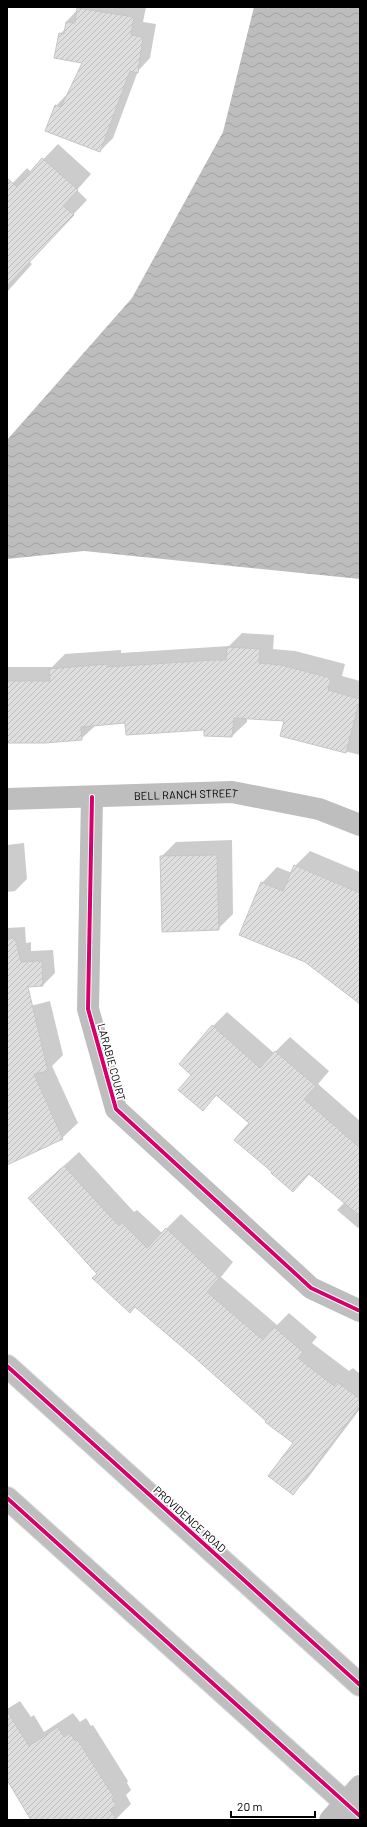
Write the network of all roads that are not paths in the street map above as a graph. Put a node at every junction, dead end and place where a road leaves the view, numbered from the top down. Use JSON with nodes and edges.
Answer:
{"nodes":[{"id":1,"x":92,"y":797,"type":"junction"},
{"id":2,"x":7,"y":799,"type":"edge"},
{"id":3,"x":360,"y":825,"type":"edge"},
{"id":4,"x":360,"y":1311,"type":"edge"},
{"id":5,"x":7,"y":1366,"type":"edge"},
{"id":6,"x":7,"y":1498,"type":"edge"},
{"id":7,"x":360,"y":1685,"type":"edge"},
{"id":8,"x":360,"y":1786,"type":"edge"},
{"id":9,"x":353,"y":1810,"type":"edge"},
{"id":10,"x":330,"y":1820,"type":"edge"}],
"edges":[{"from":1,"to":2,"type":"street","name":"BELL RANCH STREET"},
{"from":1,"to":3,"type":"street","name":"BELL RANCH STREET"},
{"from":1,"to":4,"type":"street","name":"LARABIE COURT"},
{"from":5,"to":7,"type":"street","name":"PROVIDENCE ROAD"},
{"from":6,"to":9,"type":"street"},
{"from":8,"to":9,"type":"street"},
{"from":9,"to":10,"type":"street"}]}
